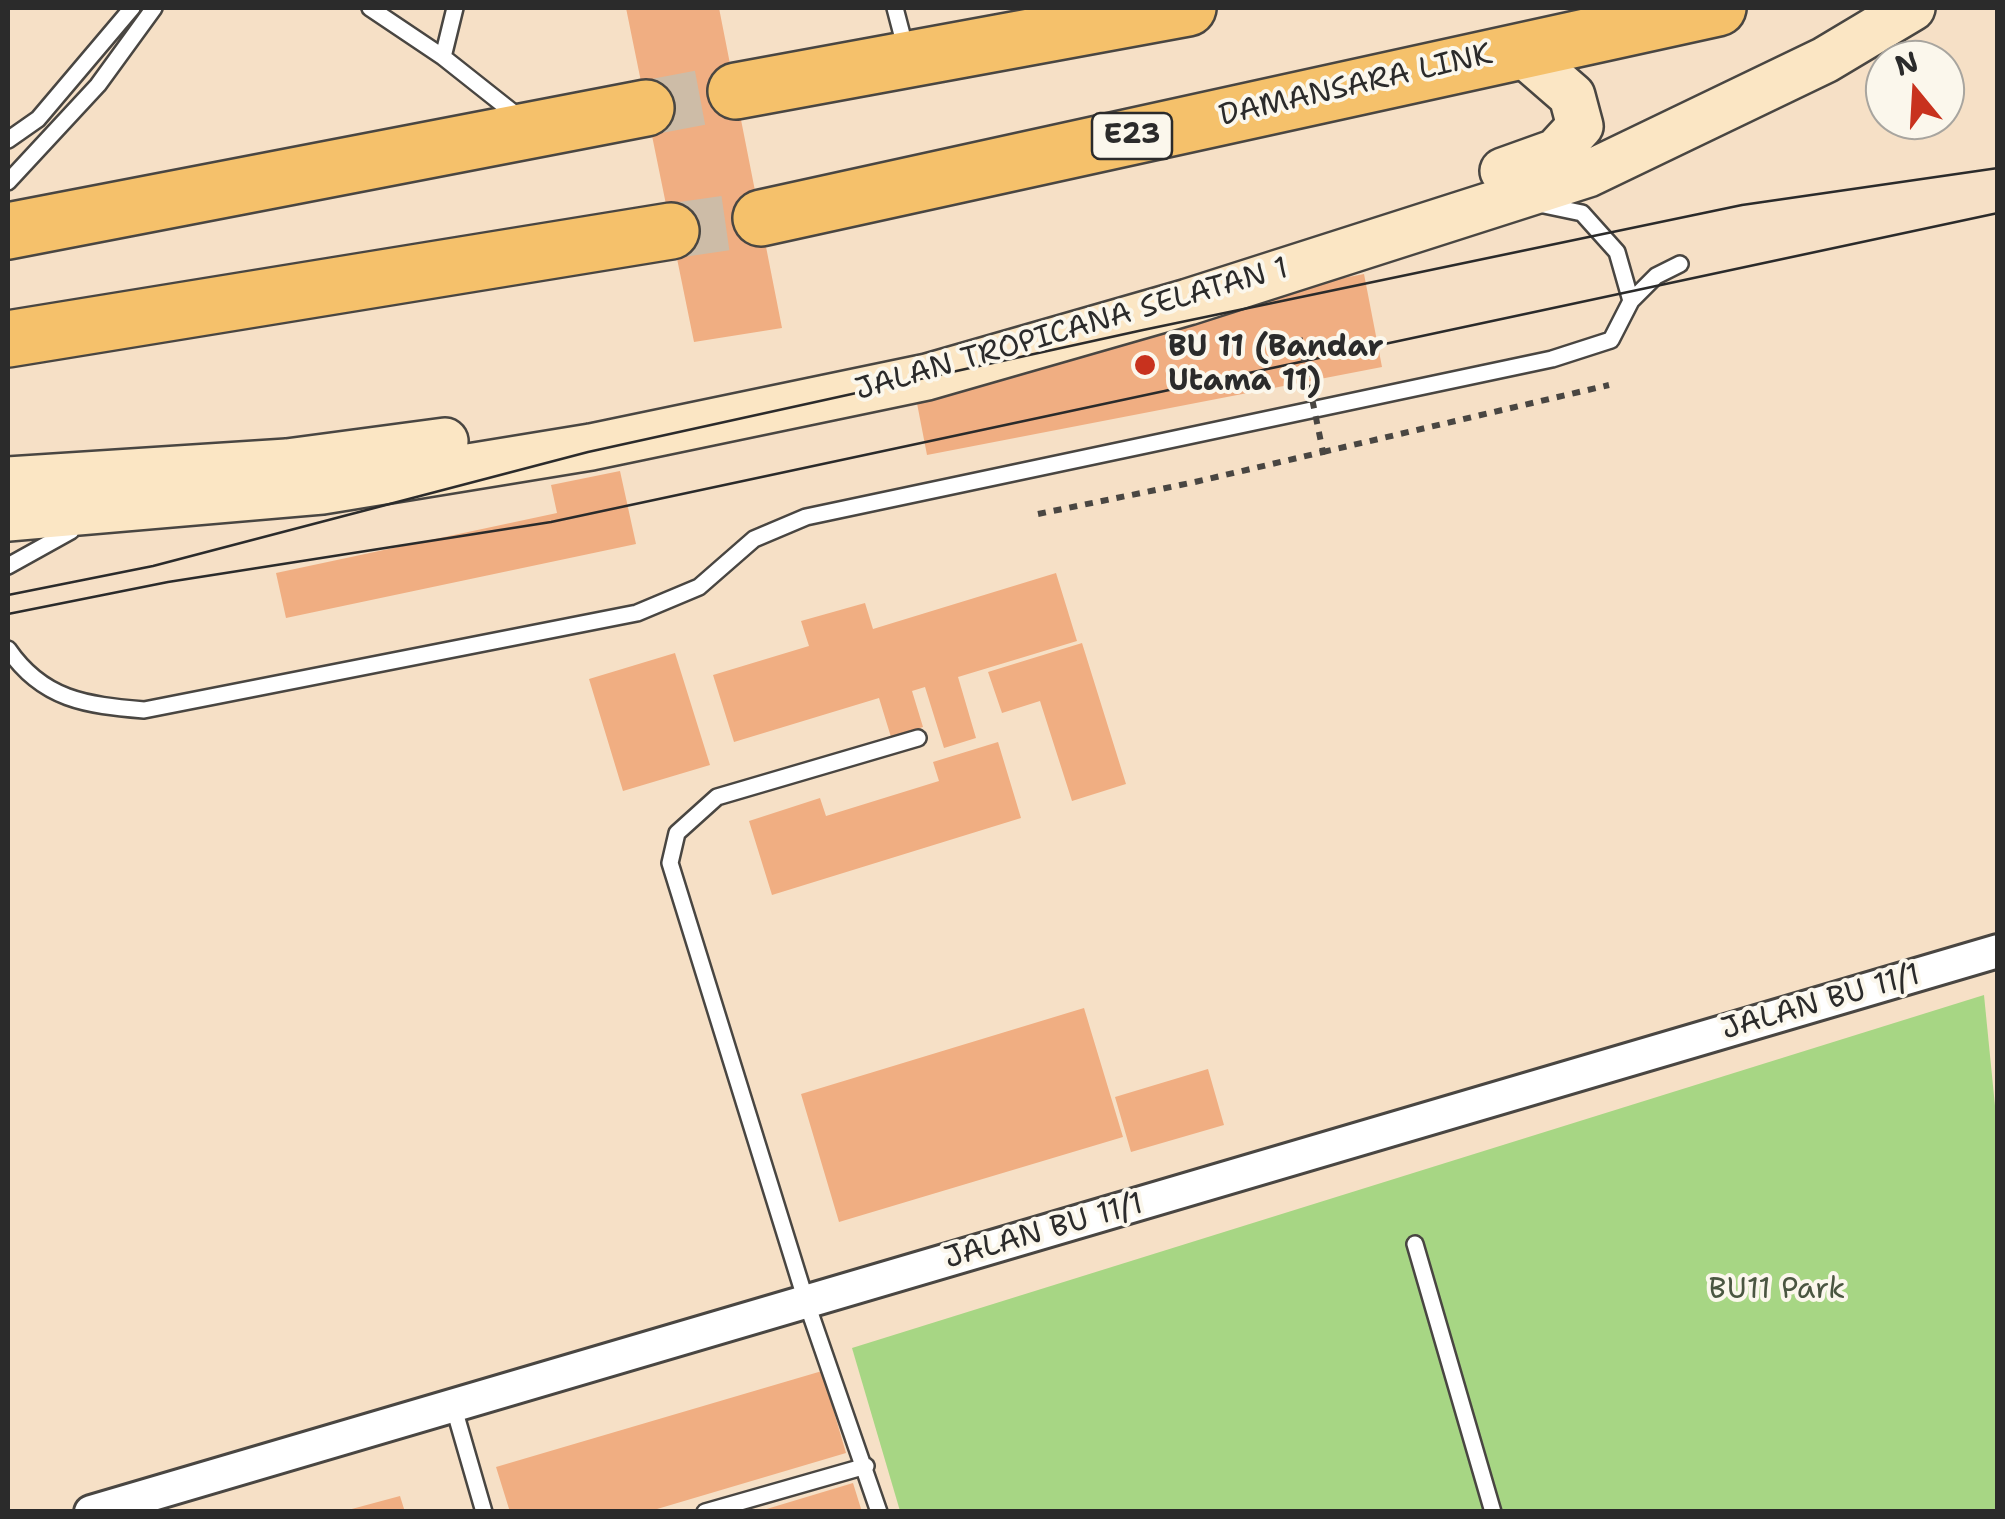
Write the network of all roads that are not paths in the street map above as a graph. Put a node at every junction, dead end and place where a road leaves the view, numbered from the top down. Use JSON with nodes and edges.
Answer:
{"nodes":[{"id":1,"x":132,"y":8,"type":"edge"},
{"id":2,"x":154,"y":8,"type":"edge"},
{"id":3,"x":370,"y":8,"type":"edge"},
{"id":4,"x":455,"y":8,"type":"edge"},
{"id":5,"x":1188,"y":8,"type":"edge"},
{"id":6,"x":1718,"y":8,"type":"edge"},
{"id":7,"x":1912,"y":8,"type":"edge"},
{"id":8,"x":902,"y":33,"type":"edge"},
{"id":9,"x":1519,"y":50,"type":"junction"},
{"id":10,"x":444,"y":57,"type":"junction"},
{"id":11,"x":736,"y":91,"type":"tunnel mouth"},
{"id":12,"x":646,"y":108,"type":"tunnel mouth"},
{"id":13,"x":532,"y":128,"type":"junction"},
{"id":14,"x":8,"y":140,"type":"edge"},
{"id":15,"x":8,"y":182,"type":"edge"},
{"id":16,"x":1510,"y":198,"type":"junction"},
{"id":17,"x":761,"y":218,"type":"tunnel mouth"},
{"id":18,"x":671,"y":231,"type":"tunnel mouth"},
{"id":19,"x":8,"y":232,"type":"edge"},
{"id":20,"x":1680,"y":264,"type":"dead end"},
{"id":21,"x":1631,"y":301,"type":"junction"},
{"id":22,"x":8,"y":339,"type":"edge"},
{"id":23,"x":8,"y":480,"type":"edge"},
{"id":24,"x":156,"y":504,"type":"junction"},
{"id":25,"x":8,"y":518,"type":"edge"},
{"id":26,"x":8,"y":566,"type":"edge"},
{"id":27,"x":8,"y":649,"type":"edge"},
{"id":28,"x":918,"y":738,"type":"dead end"},
{"id":29,"x":1998,"y":951,"type":"edge"},
{"id":30,"x":1415,"y":1244,"type":"dead end"},
{"id":31,"x":806,"y":1302,"type":"junction"},
{"id":32,"x":453,"y":1405,"type":"junction"},
{"id":33,"x":866,"y":1466,"type":"junction"},
{"id":34,"x":91,"y":1512,"type":"edge"},
{"id":35,"x":484,"y":1512,"type":"edge"},
{"id":36,"x":706,"y":1512,"type":"edge"},
{"id":37,"x":878,"y":1512,"type":"edge"},
{"id":38,"x":1492,"y":1512,"type":"edge"}],
"edges":[{"from":1,"to":14,"type":"lane"},
{"from":2,"to":15,"type":"lane"},
{"from":3,"to":10,"type":"lane"},
{"from":4,"to":10,"type":"lane"},
{"from":5,"to":8,"type":"highway"},
{"from":6,"to":9,"type":"highway","name":"DAMANSARA LINK","number":"E23"},
{"from":7,"to":16,"type":"street","name":"JALAN TROPICANA SELATAN 1"},
{"from":8,"to":11,"type":"highway"},
{"from":9,"to":17,"type":"highway","name":"DAMANSARA LINK","number":"E23"},
{"from":9,"to":23,"type":"street","name":"JALAN TROPICANA SELATAN 1"},
{"from":10,"to":13,"type":"lane"},
{"from":12,"to":13,"type":"highway"},
{"from":13,"to":19,"type":"highway"},
{"from":16,"to":21,"type":"lane"},
{"from":16,"to":24,"type":"street","name":"JALAN TROPICANA SELATAN 1"},
{"from":18,"to":22,"type":"highway"},
{"from":20,"to":21,"type":"lane"},
{"from":21,"to":27,"type":"lane"},
{"from":24,"to":25,"type":"street","name":"JALAN TROPICANA SELATAN 1"},
{"from":24,"to":26,"type":"lane"},
{"from":28,"to":31,"type":"lane"},
{"from":29,"to":31,"type":"street","name":"JALAN BU 11/1"},
{"from":30,"to":38,"type":"lane"},
{"from":31,"to":32,"type":"street","name":"JALAN BU 11/1"},
{"from":31,"to":33,"type":"lane"},
{"from":32,"to":34,"type":"street","name":"JALAN BU 11/1"},
{"from":32,"to":35,"type":"lane"},
{"from":33,"to":36,"type":"lane"},
{"from":33,"to":37,"type":"lane"}]}
